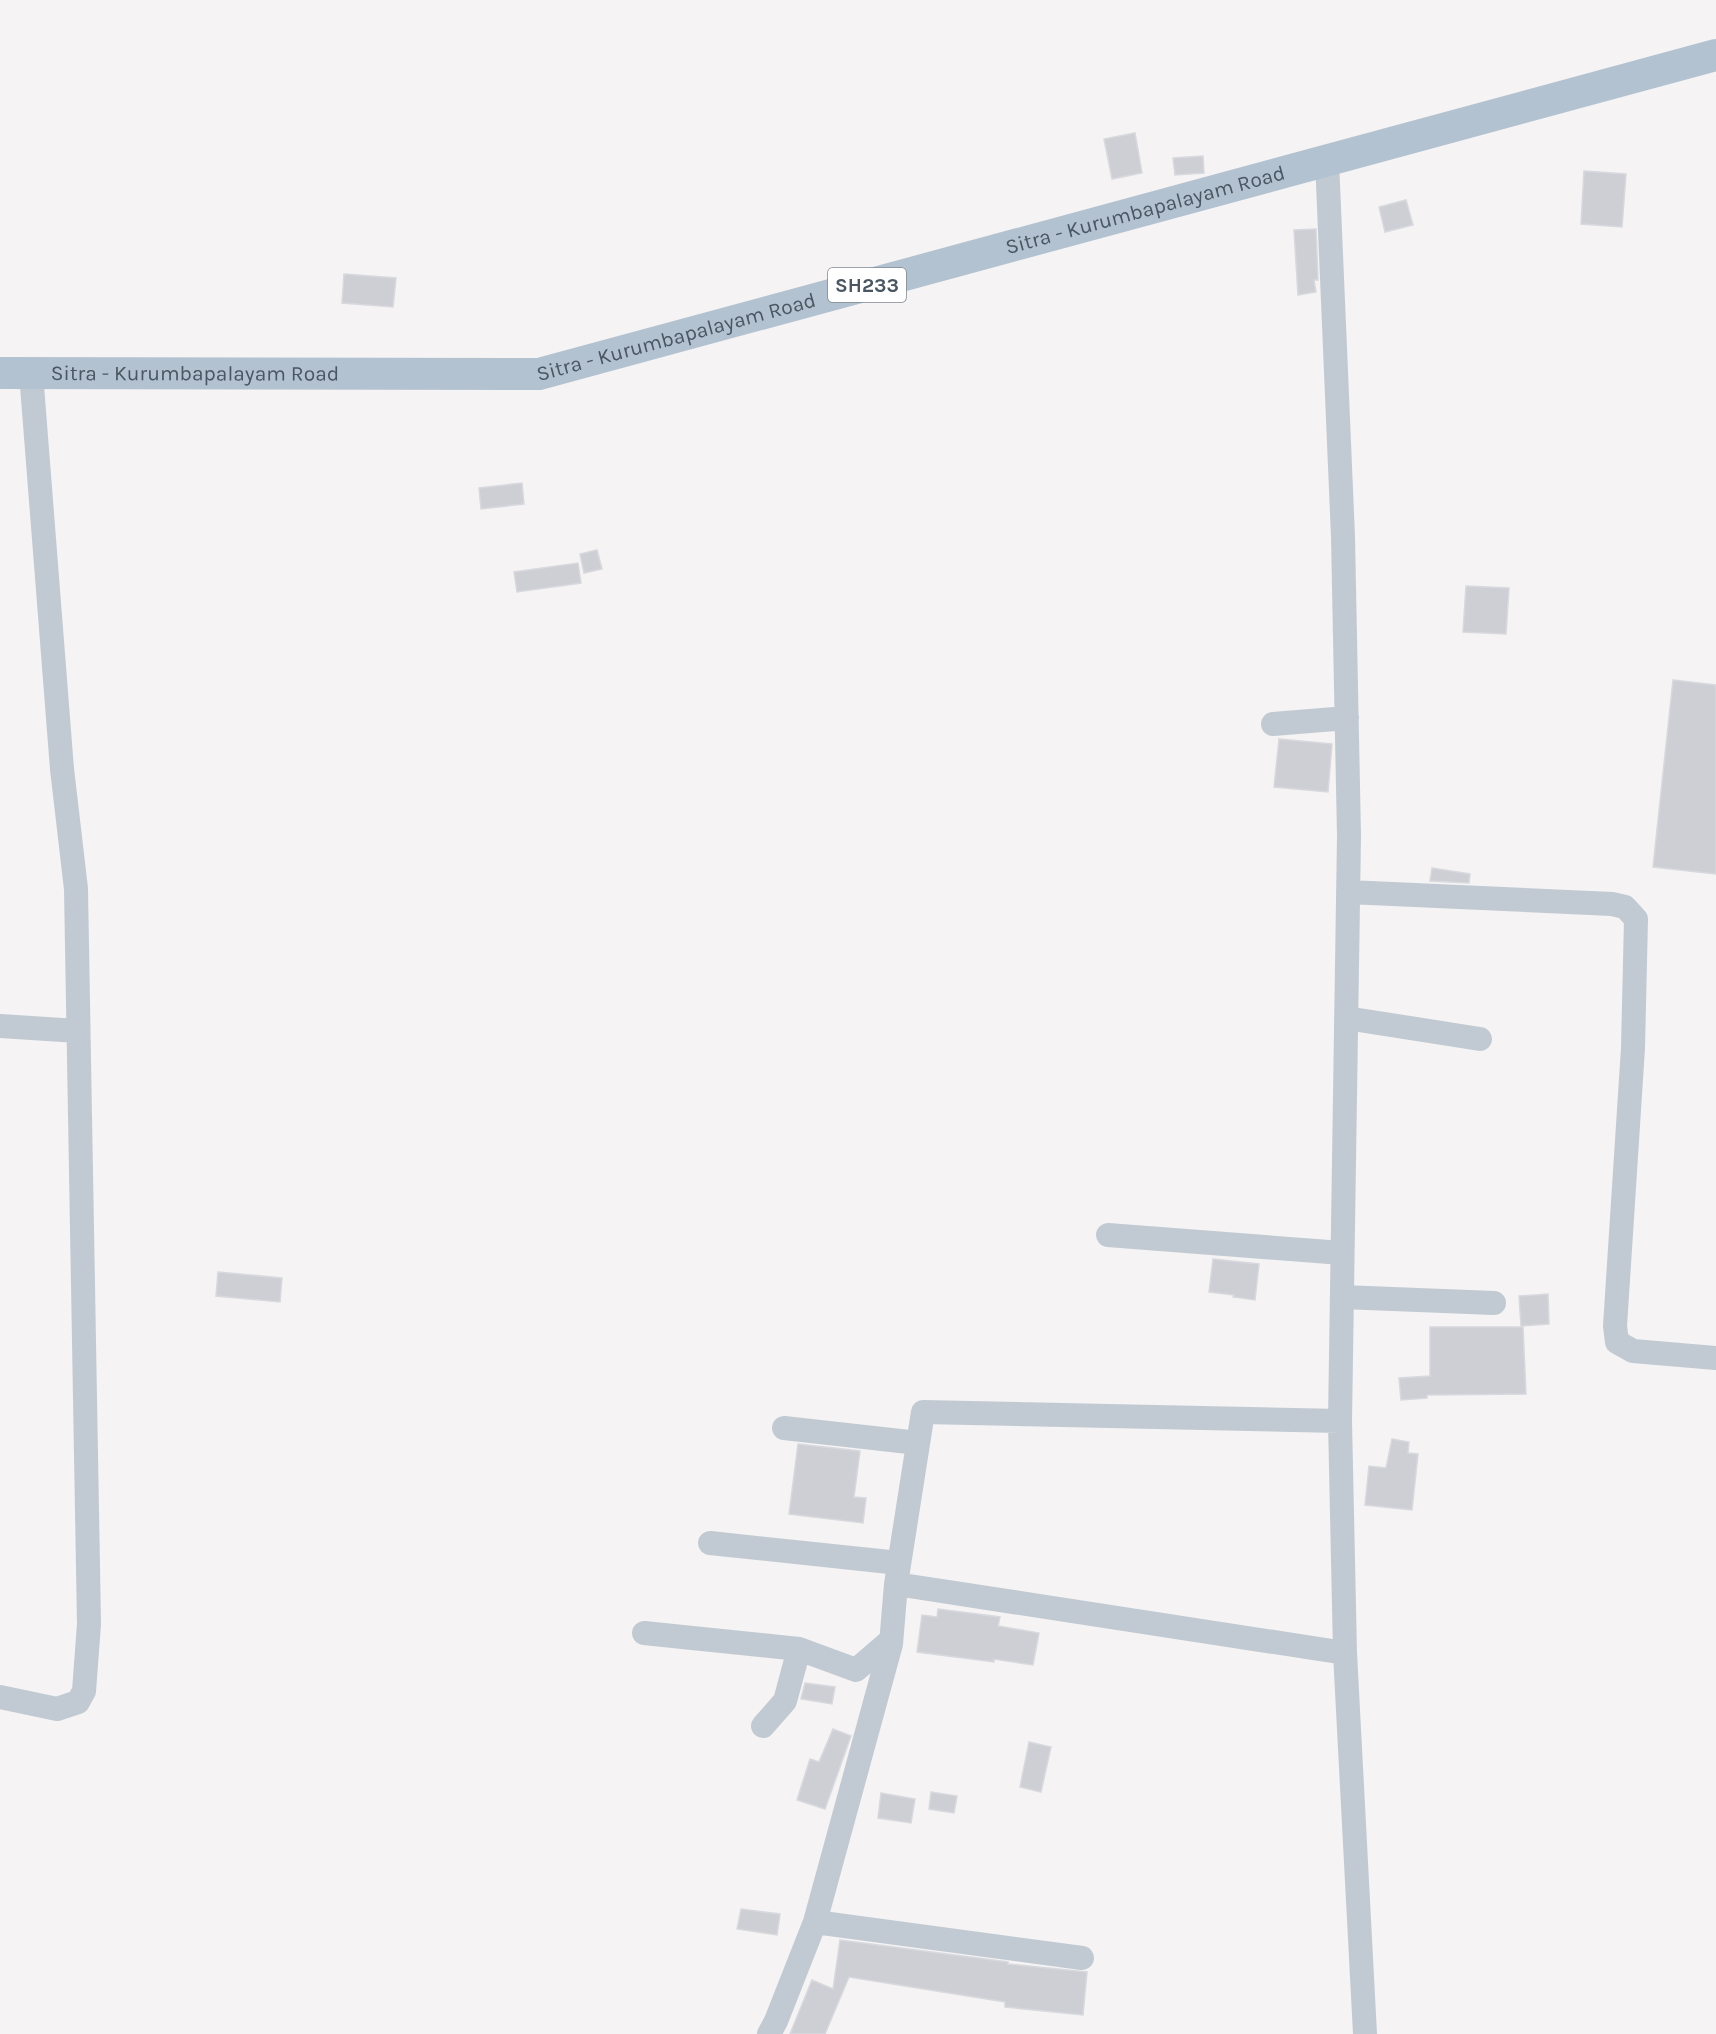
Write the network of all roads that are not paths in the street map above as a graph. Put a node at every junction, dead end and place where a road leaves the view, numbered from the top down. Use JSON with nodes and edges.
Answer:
{"nodes":[{"id":1,"x":1716,"y":55,"type":"edge"},
{"id":2,"x":1327,"y":160,"type":"junction"},
{"id":3,"x":0,"y":373,"type":"edge"},
{"id":4,"x":31,"y":373,"type":"junction"},
{"id":5,"x":1347,"y":718,"type":"junction"},
{"id":6,"x":1273,"y":724,"type":"dead end"},
{"id":7,"x":1348,"y":892,"type":"junction"},
{"id":8,"x":1346,"y":1018,"type":"junction"},
{"id":9,"x":0,"y":1026,"type":"edge"},
{"id":10,"x":78,"y":1031,"type":"junction"},
{"id":11,"x":1480,"y":1039,"type":"dead end"},
{"id":12,"x":1108,"y":1235,"type":"dead end"},
{"id":13,"x":1342,"y":1252,"type":"junction"},
{"id":14,"x":1342,"y":1297,"type":"junction"},
{"id":15,"x":1494,"y":1303,"type":"dead end"},
{"id":16,"x":1716,"y":1358,"type":"edge"},
{"id":17,"x":1340,"y":1421,"type":"junction"},
{"id":18,"x":784,"y":1428,"type":"dead end"},
{"id":19,"x":918,"y":1443,"type":"junction"},
{"id":20,"x":710,"y":1542,"type":"dead end"},
{"id":21,"x":897,"y":1573,"type":"junction"},
{"id":22,"x":644,"y":1633,"type":"dead end"},
{"id":23,"x":891,"y":1640,"type":"junction"},
{"id":24,"x":799,"y":1648,"type":"junction"},
{"id":25,"x":1345,"y":1653,"type":"junction"},
{"id":26,"x":0,"y":1697,"type":"edge"},
{"id":27,"x":763,"y":1726,"type":"dead end"},
{"id":28,"x":815,"y":1922,"type":"junction"},
{"id":29,"x":1082,"y":1958,"type":"dead end"},
{"id":30,"x":769,"y":2034,"type":"edge"},
{"id":31,"x":1365,"y":2034,"type":"edge"}],
"edges":[{"from":1,"to":2,"type":"main road","name":"Sitra - Kurumbapalayam Road","number":"SH233"},
{"from":2,"to":4,"type":"main road","name":"Sitra - Kurumbapalayam Road","number":"SH233"},
{"from":2,"to":5,"type":"street"},
{"from":3,"to":4,"type":"main road","name":"Sitra - Kurumbapalayam Road","number":"SH233"},
{"from":4,"to":10,"type":"street"},
{"from":5,"to":6,"type":"street"},
{"from":5,"to":7,"type":"street"},
{"from":7,"to":8,"type":"street"},
{"from":7,"to":16,"type":"street"},
{"from":8,"to":11,"type":"street"},
{"from":8,"to":13,"type":"street"},
{"from":9,"to":10,"type":"street"},
{"from":10,"to":26,"type":"street"},
{"from":12,"to":13,"type":"street"},
{"from":13,"to":14,"type":"street"},
{"from":14,"to":15,"type":"street"},
{"from":14,"to":17,"type":"street"},
{"from":17,"to":19,"type":"street"},
{"from":17,"to":25,"type":"street"},
{"from":18,"to":19,"type":"street"},
{"from":19,"to":21,"type":"street"},
{"from":20,"to":21,"type":"street"},
{"from":21,"to":23,"type":"street"},
{"from":21,"to":25,"type":"street"},
{"from":22,"to":24,"type":"street"},
{"from":23,"to":24,"type":"street"},
{"from":23,"to":28,"type":"street"},
{"from":24,"to":27,"type":"street"},
{"from":25,"to":31,"type":"street"},
{"from":28,"to":29,"type":"street"},
{"from":28,"to":30,"type":"street"}]}
